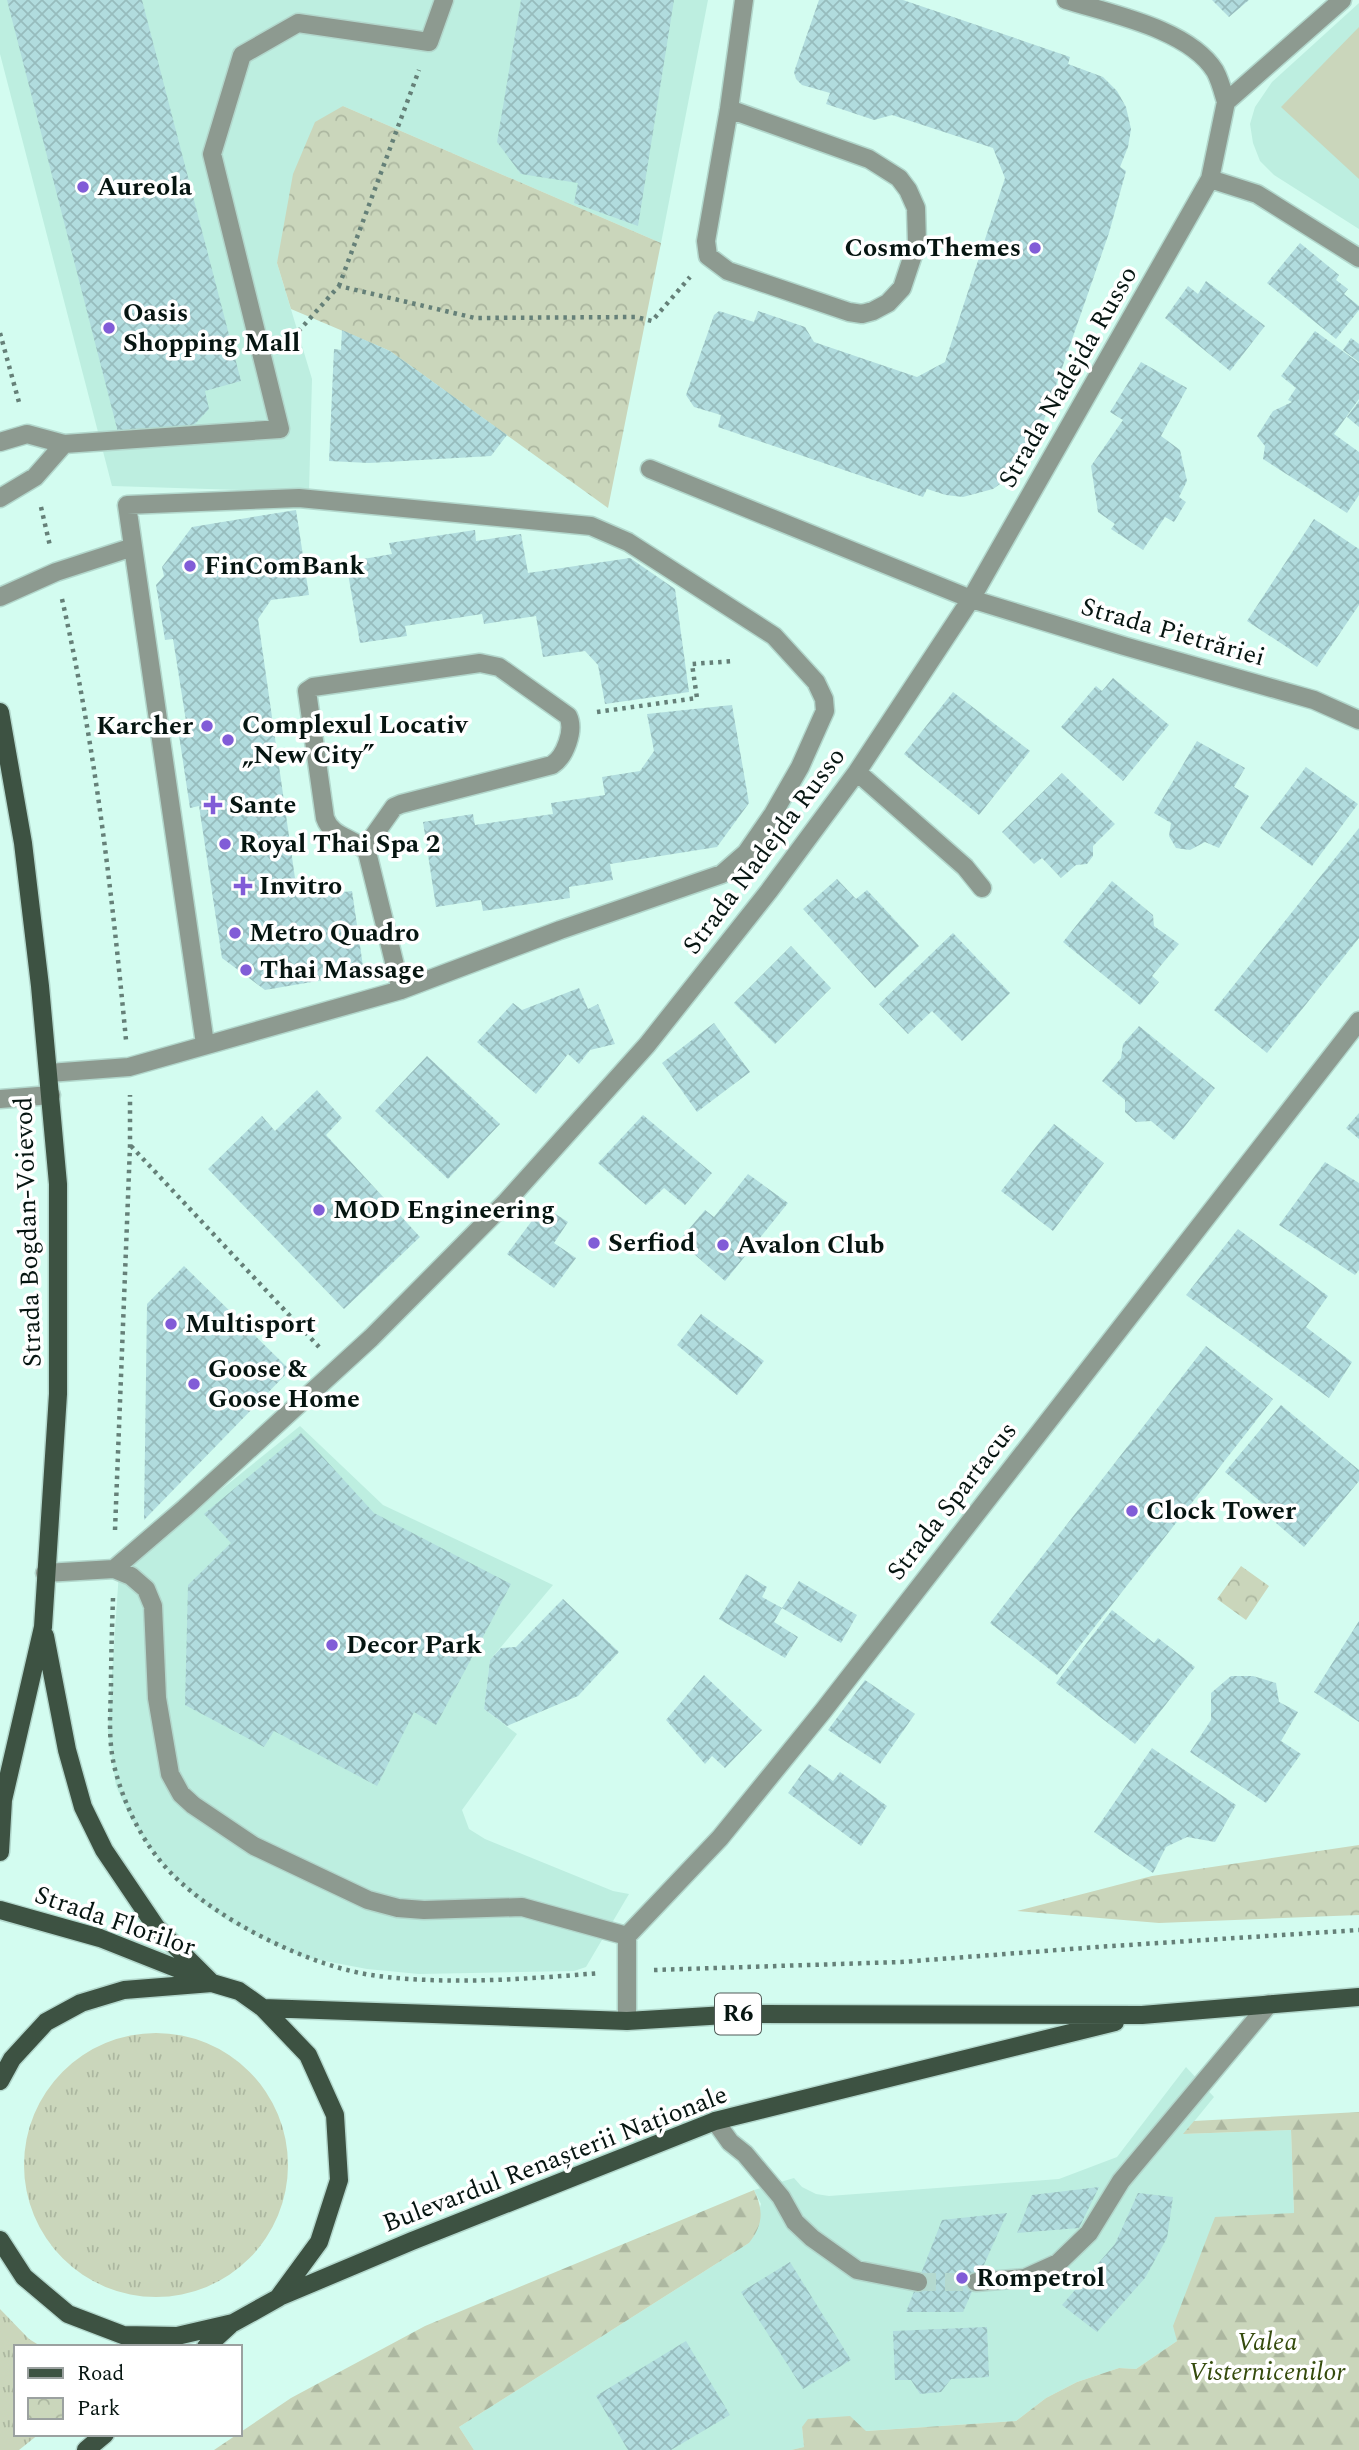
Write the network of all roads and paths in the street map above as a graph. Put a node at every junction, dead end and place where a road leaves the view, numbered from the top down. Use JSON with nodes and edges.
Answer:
{"nodes":[{"id":1,"x":444,"y":0,"type":"edge"},
{"id":2,"x":744,"y":0,"type":"edge"},
{"id":3,"x":1066,"y":0,"type":"edge"},
{"id":4,"x":1342,"y":0,"type":"edge"},
{"id":5,"x":429,"y":42,"type":"junction"},
{"id":6,"x":1226,"y":102,"type":"junction"},
{"id":7,"x":729,"y":109,"type":"junction"},
{"id":8,"x":1210,"y":179,"type":"junction"},
{"id":9,"x":708,"y":256,"type":"junction"},
{"id":10,"x":1359,"y":258,"type":"edge"},
{"id":11,"x":339,"y":286,"type":"junction"},
{"id":12,"x":266,"y":369,"type":"junction"},
{"id":13,"x":0,"y":442,"type":"edge"},
{"id":14,"x":64,"y":444,"type":"junction"},
{"id":15,"x":650,"y":469,"type":"dead end"},
{"id":16,"x":35,"y":477,"type":"junction"},
{"id":17,"x":0,"y":498,"type":"edge"},
{"id":18,"x":133,"y":547,"type":"junction"},
{"id":19,"x":56,"y":572,"type":"junction"},
{"id":20,"x":0,"y":597,"type":"edge"},
{"id":21,"x":971,"y":599,"type":"junction"},
{"id":22,"x":735,"y":661,"type":"dead end"},
{"id":23,"x":0,"y":712,"type":"edge"},
{"id":24,"x":568,"y":716,"type":"junction"},
{"id":25,"x":1359,"y":720,"type":"edge"},
{"id":26,"x":857,"y":772,"type":"junction"},
{"id":27,"x":365,"y":848,"type":"junction"},
{"id":28,"x":982,"y":888,"type":"dead end"},
{"id":29,"x":401,"y":990,"type":"junction"},
{"id":30,"x":1359,"y":1021,"type":"edge"},
{"id":31,"x":205,"y":1044,"type":"junction"},
{"id":32,"x":129,"y":1067,"type":"junction"},
{"id":33,"x":49,"y":1073,"type":"junction"},
{"id":34,"x":51,"y":1095,"type":"junction"},
{"id":35,"x":0,"y":1099,"type":"edge"},
{"id":36,"x":130,"y":1146,"type":"junction"},
{"id":37,"x":338,"y":1368,"type":"junction"},
{"id":38,"x":114,"y":1569,"type":"junction"},
{"id":39,"x":45,"y":1573,"type":"junction"},
{"id":40,"x":43,"y":1627,"type":"junction"},
{"id":41,"x":2,"y":1803,"type":"edge"},
{"id":42,"x":0,"y":1852,"type":"edge"},
{"id":43,"x":0,"y":1910,"type":"edge"},
{"id":44,"x":1359,"y":1930,"type":"edge"},
{"id":45,"x":627,"y":1936,"type":"junction"},
{"id":46,"x":625,"y":1971,"type":"junction"},
{"id":47,"x":212,"y":1983,"type":"junction"},
{"id":48,"x":1359,"y":1997,"type":"edge"},
{"id":49,"x":1269,"y":2004,"type":"junction"},
{"id":50,"x":262,"y":2008,"type":"junction"},
{"id":51,"x":1142,"y":2015,"type":"junction"},
{"id":52,"x":627,"y":2021,"type":"junction"},
{"id":53,"x":0,"y":2081,"type":"edge"},
{"id":54,"x":715,"y":2121,"type":"junction"},
{"id":55,"x":0,"y":2240,"type":"edge"},
{"id":56,"x":918,"y":2282,"type":"tunnel mouth"},
{"id":57,"x":976,"y":2282,"type":"tunnel mouth"},
{"id":58,"x":278,"y":2298,"type":"junction"},
{"id":59,"x":233,"y":2323,"type":"junction"},
{"id":60,"x":208,"y":2345,"type":"edge"},
{"id":61,"x":103,"y":2436,"type":"edge"},
{"id":62,"x":86,"y":2450,"type":"edge"}],
"edges":[{"from":1,"to":5,"type":"street"},
{"from":2,"to":7,"type":"street"},
{"from":3,"to":6,"type":"street"},
{"from":4,"to":6,"type":"street"},
{"from":5,"to":11,"type":"path"},
{"from":5,"to":12,"type":"street"},
{"from":6,"to":8,"type":"street","name":"Strada Nadejda Russo"},
{"from":7,"to":9,"type":"street"},
{"from":7,"to":9,"type":"street"},
{"from":8,"to":10,"type":"street"},
{"from":8,"to":21,"type":"street","name":"Strada Nadejda Russo"},
{"from":9,"to":11,"type":"path"},
{"from":11,"to":12,"type":"path"},
{"from":12,"to":14,"type":"street"},
{"from":13,"to":14,"type":"street"},
{"from":14,"to":16,"type":"street"},
{"from":15,"to":21,"type":"street","name":"Strada Pietrăriei"},
{"from":16,"to":17,"type":"street"},
{"from":16,"to":19,"type":"path"},
{"from":18,"to":19,"type":"street"},
{"from":18,"to":29,"type":"street"},
{"from":18,"to":31,"type":"street"},
{"from":19,"to":20,"type":"street"},
{"from":19,"to":32,"type":"path"},
{"from":21,"to":25,"type":"street","name":"Strada Pietrăriei"},
{"from":21,"to":26,"type":"street","name":"Strada Nadejda Russo"},
{"from":22,"to":24,"type":"path"},
{"from":23,"to":33,"type":"main road","name":"Strada Bogdan-Voievod"},
{"from":24,"to":27,"type":"street"},
{"from":24,"to":27,"type":"street"},
{"from":26,"to":28,"type":"street"},
{"from":26,"to":37,"type":"street","name":"Strada Nadejda Russo"},
{"from":27,"to":29,"type":"street"},
{"from":29,"to":31,"type":"street"},
{"from":30,"to":45,"type":"street","name":"Strada Spartacus"},
{"from":31,"to":32,"type":"street"},
{"from":32,"to":33,"type":"street"},
{"from":32,"to":36,"type":"path"},
{"from":33,"to":34,"type":"main road","name":"Strada Bogdan-Voievod"},
{"from":34,"to":35,"type":"street"},
{"from":34,"to":39,"type":"main road","name":"Strada Bogdan-Voievod"},
{"from":36,"to":37,"type":"path"},
{"from":36,"to":38,"type":"path"},
{"from":37,"to":38,"type":"street","name":"Strada Nadejda Russo"},
{"from":38,"to":39,"type":"street"},
{"from":38,"to":45,"type":"street"},
{"from":39,"to":40,"type":"main road","name":"Strada Bogdan-Voievod"},
{"from":40,"to":41,"type":"main road","name":"Strada Bogdan-Voievod"},
{"from":40,"to":47,"type":"main road","name":"Strada Bogdan-Voievod"},
{"from":41,"to":42,"type":"main road","name":"Strada Bogdan-Voievod"},
{"from":43,"to":47,"type":"main road","name":"Strada Florilor"},
{"from":44,"to":46,"type":"path"},
{"from":45,"to":46,"type":"street"},
{"from":46,"to":52,"type":"street"},
{"from":47,"to":50,"type":"main road","name":"Strada Florilor"},
{"from":47,"to":53,"type":"main road"},
{"from":48,"to":49,"type":"main road","name":"Bulevardul Renașterii Naționale","number":"R6"},
{"from":49,"to":51,"type":"main road","name":"Bulevardul Renașterii Naționale","number":"R6"},
{"from":49,"to":57,"type":"street"},
{"from":50,"to":52,"type":"main road","name":"Bulevardul Renașterii Naționale","number":"R6"},
{"from":50,"to":58,"type":"main road","name":"Strada Florilor"},
{"from":51,"to":52,"type":"main road","name":"Bulevardul Renașterii Naționale","number":"R6"},
{"from":51,"to":54,"type":"main road","name":"Bulevardul Renașterii Naționale"},
{"from":54,"to":56,"type":"street"},
{"from":54,"to":58,"type":"main road","name":"Bulevardul Renașterii Naționale"},
{"from":55,"to":59,"type":"main road"},
{"from":58,"to":59,"type":"main road","name":"Bulevardul Renașterii Naționale"},
{"from":59,"to":60,"type":"main road"},
{"from":61,"to":62,"type":"main road"}]}
